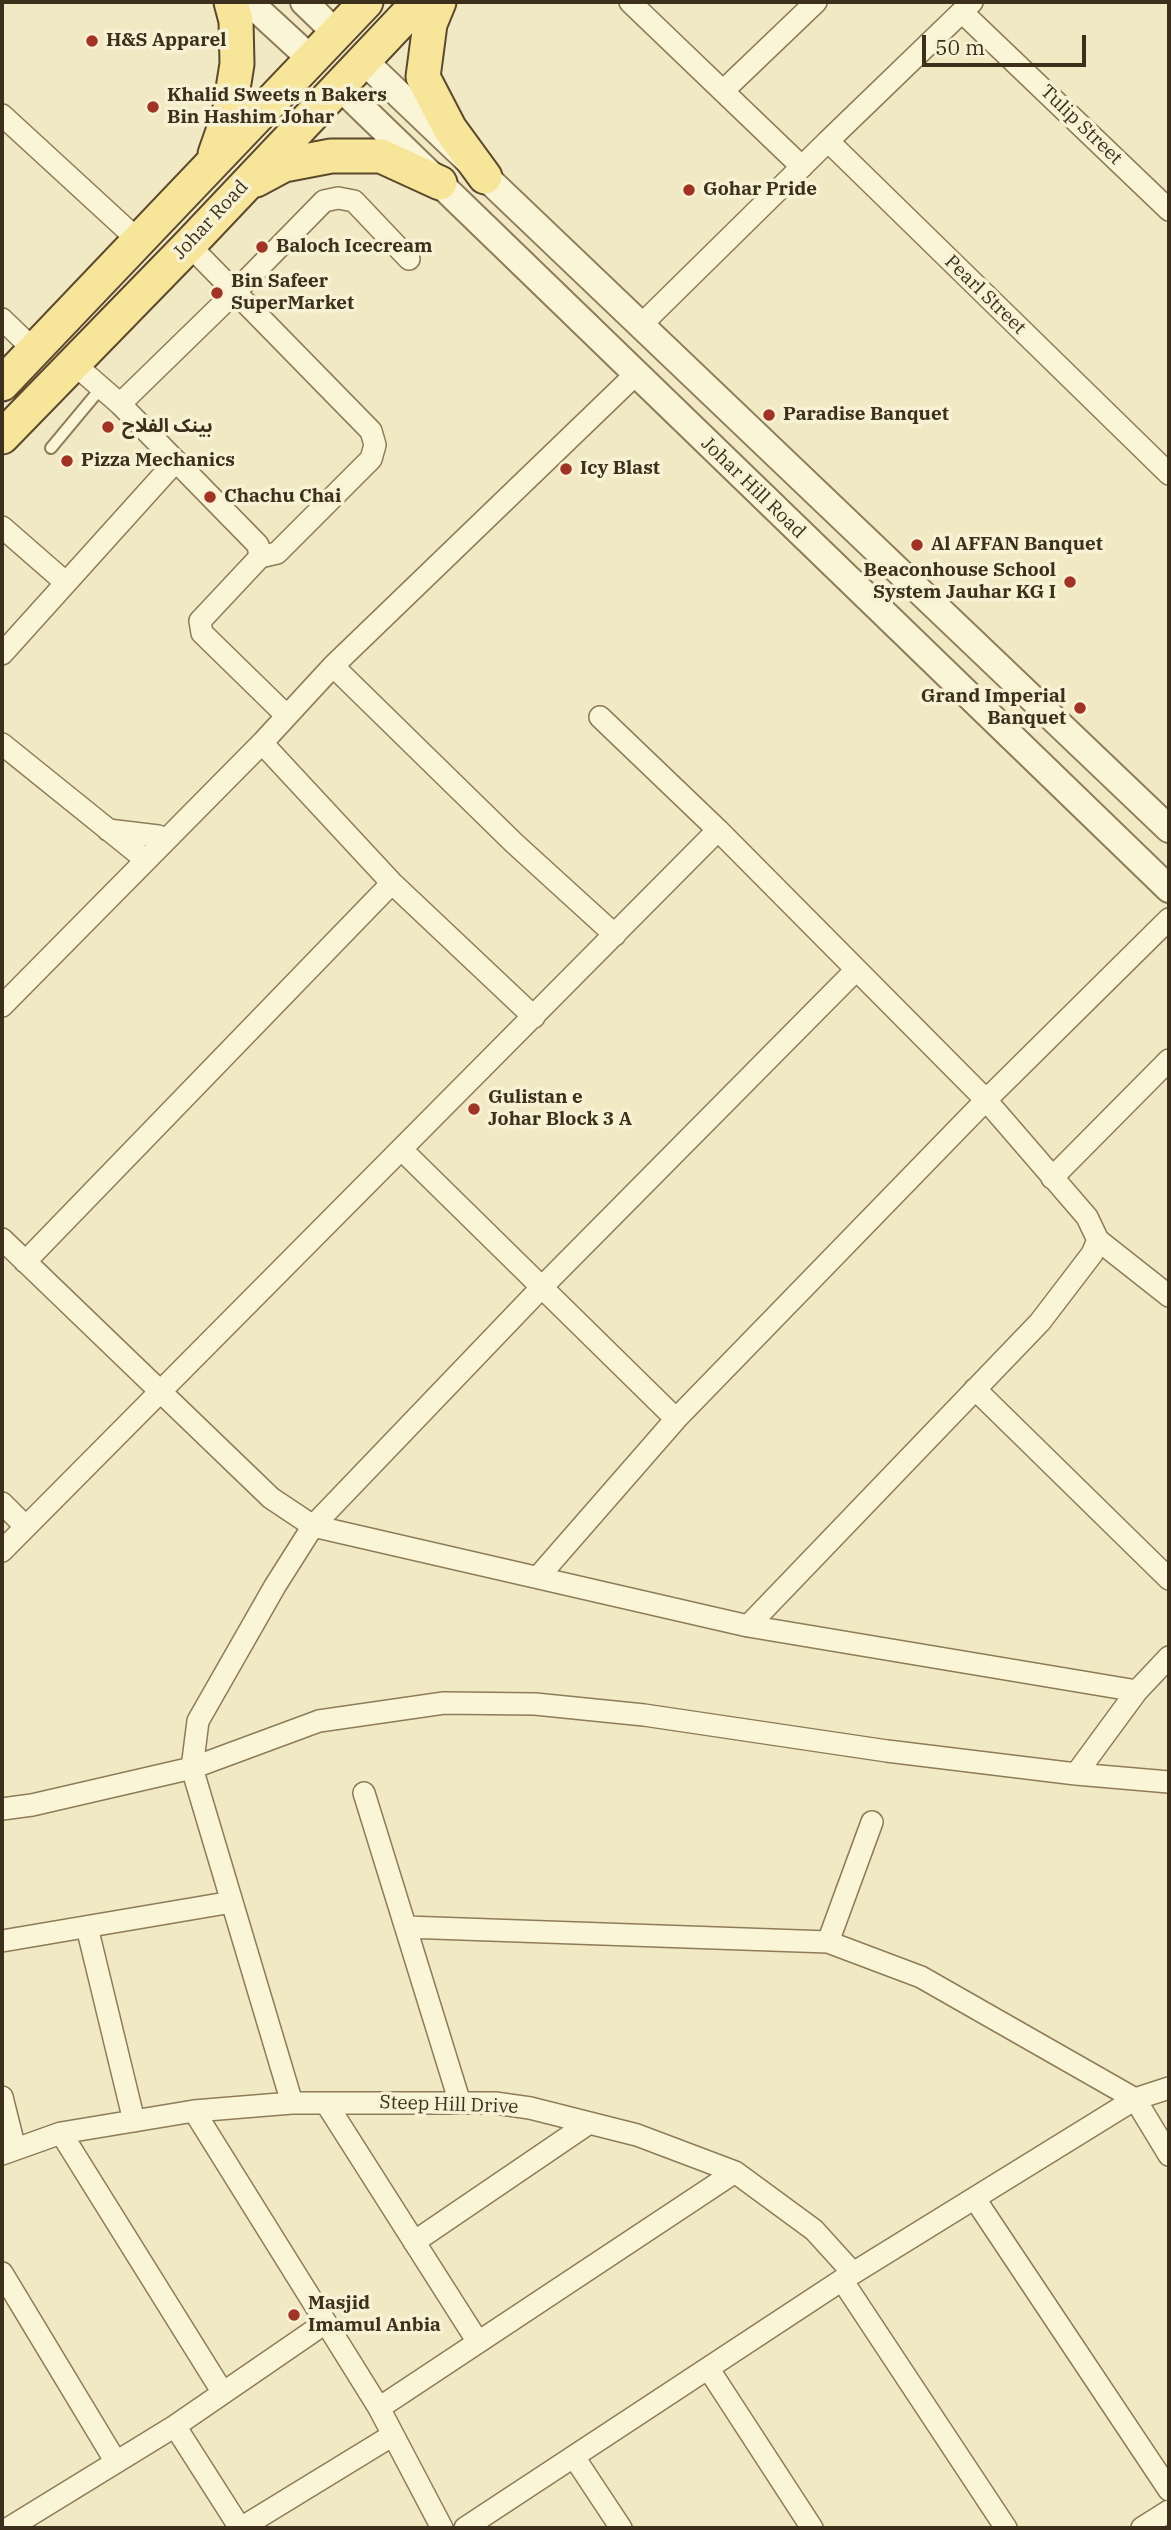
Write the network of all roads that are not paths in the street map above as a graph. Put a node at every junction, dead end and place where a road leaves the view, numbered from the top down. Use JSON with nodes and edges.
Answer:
{"nodes":[{"id":1,"x":231,"y":2,"type":"edge"},
{"id":2,"x":249,"y":2,"type":"edge"},
{"id":3,"x":304,"y":2,"type":"edge"},
{"id":4,"x":366,"y":2,"type":"edge"},
{"id":5,"x":419,"y":2,"type":"edge"},
{"id":6,"x":439,"y":2,"type":"edge"},
{"id":7,"x":630,"y":2,"type":"edge"},
{"id":8,"x":816,"y":2,"type":"edge"},
{"id":9,"x":967,"y":7,"type":"edge"},
{"id":10,"x":336,"y":33,"type":"junction"},
{"id":11,"x":311,"y":59,"type":"junction"},
{"id":12,"x":363,"y":60,"type":"junction"},
{"id":13,"x":338,"y":85,"type":"junction"},
{"id":14,"x":723,"y":91,"type":"junction"},
{"id":15,"x":2,"y":115,"type":"edge"},
{"id":16,"x":828,"y":141,"type":"junction"},
{"id":17,"x":212,"y":163,"type":"junction"},
{"id":18,"x":802,"y":166,"type":"junction"},
{"id":19,"x":485,"y":177,"type":"junction"},
{"id":20,"x":440,"y":183,"type":"junction"},
{"id":21,"x":239,"y":190,"type":"junction"},
{"id":22,"x":1169,"y":210,"type":"edge"},
{"id":23,"x":521,"y":212,"type":"junction"},
{"id":24,"x":138,"y":240,"type":"junction"},
{"id":25,"x":499,"y":242,"type":"junction"},
{"id":26,"x":189,"y":245,"type":"junction"},
{"id":27,"x":409,"y":258,"type":"dead end"},
{"id":28,"x":236,"y":291,"type":"junction"},
{"id":29,"x":2,"y":320,"type":"edge"},
{"id":30,"x":642,"y":324,"type":"junction"},
{"id":31,"x":34,"y":350,"type":"junction"},
{"id":32,"x":73,"y":363,"type":"junction"},
{"id":33,"x":636,"y":374,"type":"junction"},
{"id":34,"x":2,"y":384,"type":"edge"},
{"id":35,"x":101,"y":388,"type":"junction"},
{"id":36,"x":120,"y":404,"type":"junction"},
{"id":37,"x":2,"y":437,"type":"edge"},
{"id":38,"x":51,"y":448,"type":"dead end"},
{"id":39,"x":176,"y":461,"type":"junction"},
{"id":40,"x":1169,"y":474,"type":"edge"},
{"id":41,"x":2,"y":527,"type":"edge"},
{"id":42,"x":260,"y":557,"type":"junction"},
{"id":43,"x":65,"y":582,"type":"junction"},
{"id":44,"x":2,"y":654,"type":"edge"},
{"id":45,"x":333,"y":666,"type":"junction"},
{"id":46,"x":287,"y":716,"type":"junction"},
{"id":47,"x":600,"y":718,"type":"dead end"},
{"id":48,"x":262,"y":743,"type":"junction"},
{"id":49,"x":2,"y":744,"type":"edge"},
{"id":50,"x":1169,"y":829,"type":"edge"},
{"id":51,"x":108,"y":830,"type":"junction"},
{"id":52,"x":718,"y":830,"type":"junction"},
{"id":53,"x":166,"y":840,"type":"junction"},
{"id":54,"x":146,"y":860,"type":"junction"},
{"id":55,"x":392,"y":883,"type":"junction"},
{"id":56,"x":1169,"y":890,"type":"edge"},
{"id":57,"x":1169,"y":919,"type":"edge"},
{"id":58,"x":615,"y":935,"type":"junction"},
{"id":59,"x":856,"y":970,"type":"junction"},
{"id":60,"x":2,"y":1006,"type":"edge"},
{"id":61,"x":534,"y":1017,"type":"junction"},
{"id":62,"x":1169,"y":1060,"type":"edge"},
{"id":63,"x":986,"y":1100,"type":"junction"},
{"id":64,"x":402,"y":1150,"type":"junction"},
{"id":65,"x":1052,"y":1178,"type":"junction"},
{"id":66,"x":2,"y":1239,"type":"edge"},
{"id":67,"x":1098,"y":1240,"type":"junction"},
{"id":68,"x":25,"y":1262,"type":"junction"},
{"id":69,"x":542,"y":1287,"type":"junction"},
{"id":70,"x":1169,"y":1296,"type":"edge"},
{"id":71,"x":975,"y":1389,"type":"junction"},
{"id":72,"x":162,"y":1391,"type":"junction"},
{"id":73,"x":676,"y":1419,"type":"junction"},
{"id":74,"x":2,"y":1503,"type":"edge"},
{"id":75,"x":313,"y":1526,"type":"junction"},
{"id":76,"x":26,"y":1527,"type":"junction"},
{"id":77,"x":2,"y":1551,"type":"edge"},
{"id":78,"x":539,"y":1576,"type":"junction"},
{"id":79,"x":1169,"y":1579,"type":"edge"},
{"id":80,"x":748,"y":1626,"type":"junction"},
{"id":81,"x":1169,"y":1657,"type":"edge"},
{"id":82,"x":1137,"y":1691,"type":"junction"},
{"id":83,"x":192,"y":1768,"type":"junction"},
{"id":84,"x":1076,"y":1774,"type":"junction"},
{"id":85,"x":1169,"y":1782,"type":"edge"},
{"id":86,"x":364,"y":1793,"type":"dead end"},
{"id":87,"x":2,"y":1809,"type":"edge"},
{"id":88,"x":872,"y":1822,"type":"dead end"},
{"id":89,"x":232,"y":1902,"type":"junction"},
{"id":90,"x":87,"y":1927,"type":"junction"},
{"id":91,"x":406,"y":1927,"type":"junction"},
{"id":92,"x":2,"y":1941,"type":"edge"},
{"id":93,"x":828,"y":1942,"type":"junction"},
{"id":94,"x":1169,"y":2088,"type":"edge"},
{"id":95,"x":2,"y":2097,"type":"edge"},
{"id":96,"x":1135,"y":2099,"type":"junction"},
{"id":97,"x":326,"y":2103,"type":"junction"},
{"id":98,"x":460,"y":2103,"type":"junction"},
{"id":99,"x":292,"y":2104,"type":"junction"},
{"id":100,"x":194,"y":2111,"type":"junction"},
{"id":101,"x":134,"y":2121,"type":"junction"},
{"id":102,"x":589,"y":2123,"type":"junction"},
{"id":103,"x":61,"y":2133,"type":"junction"},
{"id":104,"x":9,"y":2152,"type":"edge"},
{"id":105,"x":1169,"y":2155,"type":"edge"},
{"id":106,"x":735,"y":2172,"type":"junction"},
{"id":107,"x":975,"y":2199,"type":"junction"},
{"id":108,"x":414,"y":2242,"type":"junction"},
{"id":109,"x":2,"y":2273,"type":"edge"},
{"id":110,"x":847,"y":2276,"type":"junction"},
{"id":111,"x":326,"y":2323,"type":"junction"},
{"id":112,"x":478,"y":2342,"type":"junction"},
{"id":113,"x":708,"y":2368,"type":"junction"},
{"id":114,"x":223,"y":2393,"type":"junction"},
{"id":115,"x":379,"y":2408,"type":"junction"},
{"id":116,"x":175,"y":2426,"type":"junction"},
{"id":117,"x":393,"y":2435,"type":"junction"},
{"id":118,"x":574,"y":2457,"type":"junction"},
{"id":119,"x":116,"y":2462,"type":"junction"},
{"id":120,"x":1169,"y":2490,"type":"edge"},
{"id":121,"x":1169,"y":2511,"type":"edge"},
{"id":122,"x":9,"y":2528,"type":"edge"},
{"id":123,"x":241,"y":2528,"type":"edge"},
{"id":124,"x":442,"y":2528,"type":"edge"},
{"id":125,"x":465,"y":2528,"type":"edge"},
{"id":126,"x":621,"y":2528,"type":"edge"},
{"id":127,"x":812,"y":2528,"type":"edge"},
{"id":128,"x":1006,"y":2528,"type":"edge"},
{"id":129,"x":1142,"y":2528,"type":"edge"}],
"edges":[{"from":1,"to":17,"type":"main road"},
{"from":2,"to":11,"type":"street"},
{"from":3,"to":10,"type":"street"},
{"from":4,"to":10,"type":"main road","name":"Johar Road"},
{"from":5,"to":12,"type":"main road","name":"Johar Road"},
{"from":6,"to":19,"type":"main road"},
{"from":7,"to":14,"type":"street"},
{"from":8,"to":14,"type":"street"},
{"from":9,"to":16,"type":"street"},
{"from":9,"to":22,"type":"street","name":"Tulip Street"},
{"from":10,"to":11,"type":"main road","name":"Johar Road"},
{"from":11,"to":17,"type":"main road","name":"Johar Road"},
{"from":12,"to":13,"type":"main road","name":"Johar Road"},
{"from":12,"to":19,"type":"street"},
{"from":13,"to":20,"type":"street","name":"Johar Hill Road"},
{"from":13,"to":21,"type":"main road","name":"Johar Road"},
{"from":14,"to":18,"type":"street"},
{"from":15,"to":24,"type":"street"},
{"from":16,"to":18,"type":"street"},
{"from":16,"to":40,"type":"street","name":"Pearl Street"},
{"from":17,"to":24,"type":"main road","name":"Johar Road"},
{"from":18,"to":30,"type":"street"},
{"from":19,"to":23,"type":"street"},
{"from":20,"to":21,"type":"main road"},
{"from":20,"to":25,"type":"street","name":"Johar Hill Road"},
{"from":21,"to":26,"type":"main road","name":"Johar Road"},
{"from":23,"to":25,"type":"street"},
{"from":23,"to":30,"type":"street"},
{"from":24,"to":31,"type":"main road","name":"Johar Road"},
{"from":25,"to":33,"type":"street","name":"Johar Hill Road"},
{"from":26,"to":28,"type":"street"},
{"from":26,"to":32,"type":"main road","name":"Johar Road"},
{"from":27,"to":28,"type":"street"},
{"from":28,"to":36,"type":"street"},
{"from":28,"to":42,"type":"street"},
{"from":29,"to":31,"type":"street"},
{"from":30,"to":50,"type":"street"},
{"from":31,"to":34,"type":"main road","name":"Johar Road"},
{"from":32,"to":35,"type":"street"},
{"from":32,"to":37,"type":"main road","name":"Johar Road"},
{"from":33,"to":45,"type":"street"},
{"from":33,"to":56,"type":"street","name":"Johar Hill Road"},
{"from":35,"to":36,"type":"street"},
{"from":35,"to":38,"type":"lane"},
{"from":36,"to":39,"type":"street"},
{"from":39,"to":42,"type":"street"},
{"from":39,"to":43,"type":"street"},
{"from":41,"to":43,"type":"street"},
{"from":42,"to":46,"type":"street"},
{"from":43,"to":44,"type":"street"},
{"from":45,"to":46,"type":"street"},
{"from":45,"to":58,"type":"street"},
{"from":46,"to":48,"type":"street"},
{"from":47,"to":52,"type":"street"},
{"from":48,"to":53,"type":"street"},
{"from":48,"to":55,"type":"street"},
{"from":49,"to":51,"type":"street"},
{"from":51,"to":53,"type":"street"},
{"from":51,"to":54,"type":"street"},
{"from":52,"to":58,"type":"street"},
{"from":52,"to":59,"type":"street"},
{"from":53,"to":54,"type":"street"},
{"from":54,"to":60,"type":"street"},
{"from":55,"to":61,"type":"street"},
{"from":55,"to":68,"type":"street"},
{"from":57,"to":63,"type":"street"},
{"from":58,"to":61,"type":"street"},
{"from":59,"to":63,"type":"street"},
{"from":59,"to":69,"type":"street"},
{"from":61,"to":64,"type":"street"},
{"from":62,"to":65,"type":"street"},
{"from":63,"to":65,"type":"street"},
{"from":63,"to":73,"type":"street"},
{"from":64,"to":69,"type":"street"},
{"from":64,"to":72,"type":"street"},
{"from":65,"to":67,"type":"street"},
{"from":66,"to":68,"type":"street"},
{"from":67,"to":70,"type":"street"},
{"from":67,"to":71,"type":"street"},
{"from":68,"to":72,"type":"street"},
{"from":69,"to":73,"type":"street"},
{"from":69,"to":75,"type":"street"},
{"from":71,"to":79,"type":"street"},
{"from":71,"to":80,"type":"street"},
{"from":72,"to":75,"type":"street"},
{"from":72,"to":76,"type":"street"},
{"from":73,"to":78,"type":"street"},
{"from":74,"to":76,"type":"street"},
{"from":75,"to":78,"type":"street"},
{"from":75,"to":83,"type":"street"},
{"from":76,"to":77,"type":"street"},
{"from":78,"to":80,"type":"street"},
{"from":80,"to":82,"type":"street"},
{"from":81,"to":82,"type":"street"},
{"from":82,"to":84,"type":"street"},
{"from":83,"to":84,"type":"street"},
{"from":83,"to":87,"type":"street"},
{"from":83,"to":89,"type":"street"},
{"from":84,"to":85,"type":"street"},
{"from":86,"to":91,"type":"street"},
{"from":88,"to":93,"type":"street"},
{"from":89,"to":90,"type":"street"},
{"from":89,"to":99,"type":"street"},
{"from":90,"to":92,"type":"street"},
{"from":90,"to":101,"type":"street"},
{"from":91,"to":93,"type":"street"},
{"from":91,"to":98,"type":"street"},
{"from":93,"to":96,"type":"street"},
{"from":94,"to":96,"type":"street"},
{"from":95,"to":104,"type":"street"},
{"from":96,"to":105,"type":"street"},
{"from":96,"to":107,"type":"street"},
{"from":97,"to":98,"type":"street","name":"Steep Hill Drive"},
{"from":97,"to":99,"type":"street","name":"Steep Hill Drive"},
{"from":97,"to":108,"type":"street"},
{"from":98,"to":102,"type":"street","name":"Steep Hill Drive"},
{"from":99,"to":100,"type":"street","name":"Steep Hill Drive"},
{"from":100,"to":101,"type":"street","name":"Steep Hill Drive"},
{"from":100,"to":111,"type":"street"},
{"from":101,"to":103,"type":"street","name":"Steep Hill Drive"},
{"from":102,"to":106,"type":"street","name":"Steep Hill Drive"},
{"from":102,"to":108,"type":"street"},
{"from":103,"to":104,"type":"street","name":"Steep Hill Drive"},
{"from":103,"to":114,"type":"street"},
{"from":106,"to":110,"type":"street","name":"Steep Hill Drive"},
{"from":106,"to":112,"type":"street"},
{"from":107,"to":110,"type":"street"},
{"from":107,"to":120,"type":"street"},
{"from":108,"to":112,"type":"street"},
{"from":109,"to":119,"type":"street"},
{"from":110,"to":113,"type":"street"},
{"from":110,"to":128,"type":"street","name":"Steep Hill Drive"},
{"from":111,"to":114,"type":"street"},
{"from":111,"to":115,"type":"street"},
{"from":112,"to":115,"type":"street"},
{"from":113,"to":118,"type":"street"},
{"from":113,"to":127,"type":"street"},
{"from":114,"to":116,"type":"street"},
{"from":115,"to":117,"type":"street"},
{"from":116,"to":119,"type":"street"},
{"from":116,"to":123,"type":"street"},
{"from":117,"to":123,"type":"street"},
{"from":117,"to":124,"type":"street"},
{"from":118,"to":125,"type":"street"},
{"from":118,"to":126,"type":"street"},
{"from":119,"to":122,"type":"street"},
{"from":121,"to":129,"type":"street"}]}
